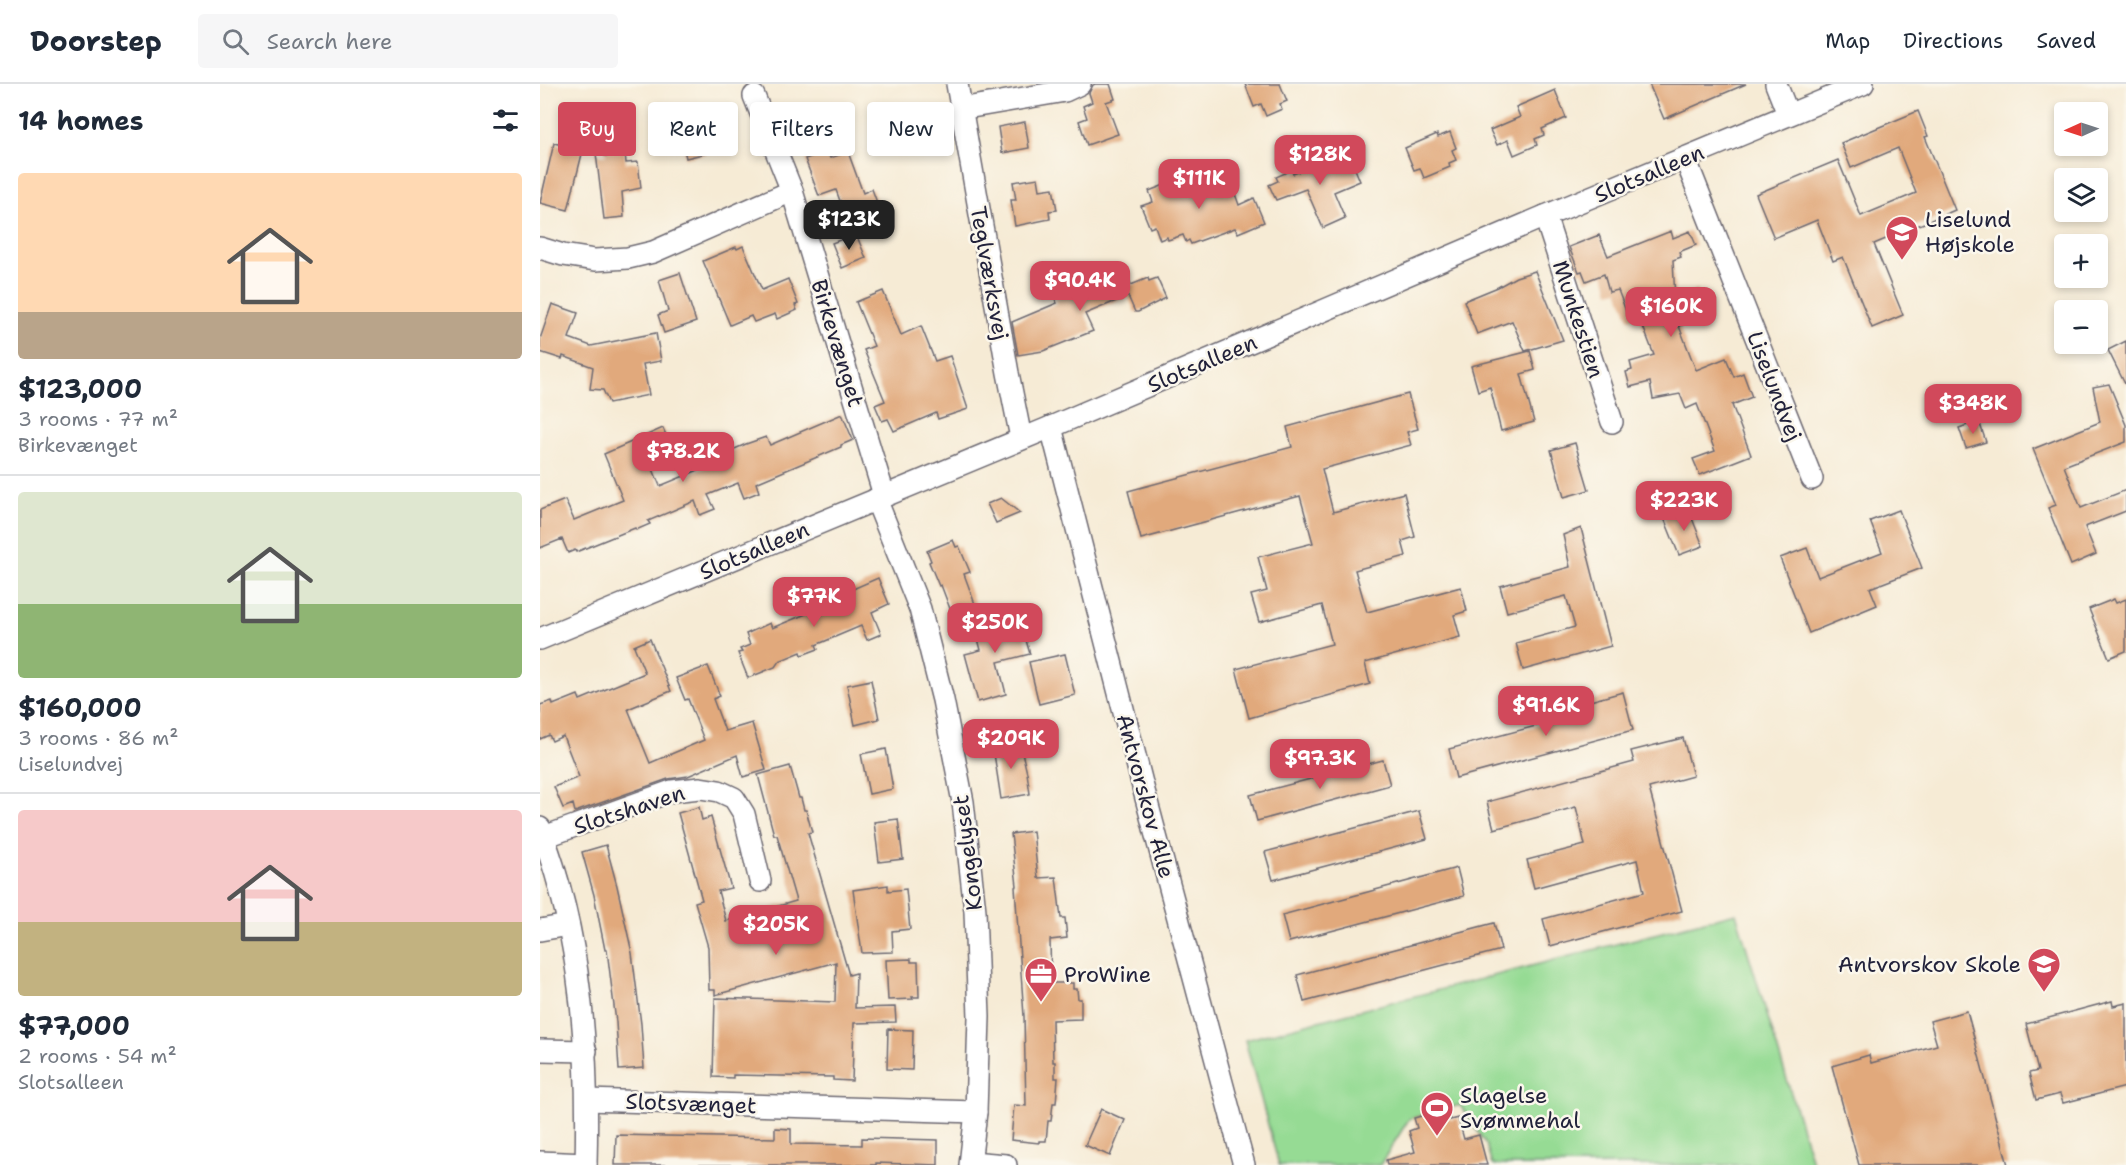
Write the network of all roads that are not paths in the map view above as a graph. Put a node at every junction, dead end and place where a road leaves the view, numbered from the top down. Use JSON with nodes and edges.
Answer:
{"nodes":[{"id":1,"x":957,"y":84,"type":"edge"},
{"id":2,"x":1080,"y":84,"type":"edge"},
{"id":3,"x":1776,"y":84,"type":"edge"},
{"id":4,"x":1863,"y":84,"type":"edge"},
{"id":5,"x":754,"y":96,"type":"dead end"},
{"id":6,"x":960,"y":109,"type":"junction"},
{"id":7,"x":1788,"y":114,"type":"junction"},
{"id":8,"x":1685,"y":158,"type":"junction"},
{"id":9,"x":792,"y":191,"type":"junction"},
{"id":10,"x":1545,"y":216,"type":"junction"},
{"id":11,"x":540,"y":248,"type":"edge"},
{"id":12,"x":1612,"y":422,"type":"dead end"},
{"id":13,"x":1051,"y":427,"type":"junction"},
{"id":14,"x":1021,"y":438,"type":"junction"},
{"id":15,"x":1812,"y":479,"type":"dead end"},
{"id":16,"x":880,"y":497,"type":"junction"},
{"id":17,"x":540,"y":639,"type":"edge"},
{"id":18,"x":542,"y":833,"type":"edge"},
{"id":19,"x":760,"y":881,"type":"dead end"},
{"id":20,"x":568,"y":925,"type":"junction"},
{"id":21,"x":540,"y":930,"type":"edge"},
{"id":22,"x":540,"y":1050,"type":"edge"},
{"id":23,"x":586,"y":1051,"type":"junction"},
{"id":24,"x":587,"y":1100,"type":"junction"},
{"id":25,"x":976,"y":1112,"type":"junction"},
{"id":26,"x":540,"y":1162,"type":"edge"},
{"id":27,"x":586,"y":1164,"type":"edge"},
{"id":28,"x":970,"y":1164,"type":"edge"},
{"id":29,"x":1006,"y":1165,"type":"edge"},
{"id":30,"x":1244,"y":1165,"type":"edge"}],
"edges":[{"from":1,"to":6,"type":"street","name":"Teglværksvej"},
{"from":2,"to":6,"type":"street"},
{"from":3,"to":7,"type":"street"},
{"from":4,"to":7,"type":"street","name":"Slotsalleen"},
{"from":5,"to":9,"type":"street","name":"Birkevænget"},
{"from":6,"to":14,"type":"street","name":"Teglværksvej"},
{"from":7,"to":8,"type":"street","name":"Slotsalleen"},
{"from":8,"to":10,"type":"street","name":"Slotsalleen"},
{"from":8,"to":15,"type":"street","name":"Liselundvej"},
{"from":9,"to":11,"type":"street"},
{"from":9,"to":16,"type":"street","name":"Birkevænget"},
{"from":10,"to":12,"type":"street","name":"Munkestien"},
{"from":10,"to":13,"type":"street","name":"Slotsalleen"},
{"from":13,"to":14,"type":"street","name":"Slotsalleen"},
{"from":13,"to":30,"type":"street","name":"Antvorskov Alle"},
{"from":14,"to":16,"type":"street","name":"Slotsalleen"},
{"from":16,"to":17,"type":"street","name":"Slotsalleen"},
{"from":16,"to":25,"type":"street","name":"Kongelyset"},
{"from":18,"to":19,"type":"street","name":"Slotshaven"},
{"from":18,"to":20,"type":"street"},
{"from":20,"to":21,"type":"street"},
{"from":20,"to":23,"type":"street"},
{"from":22,"to":23,"type":"street"},
{"from":23,"to":24,"type":"street"},
{"from":24,"to":25,"type":"street","name":"Slotsvænget"},
{"from":24,"to":27,"type":"street"},
{"from":25,"to":28,"type":"street","name":"Kongelyset"},
{"from":26,"to":27,"type":"street"},
{"from":28,"to":29,"type":"street"}]}
